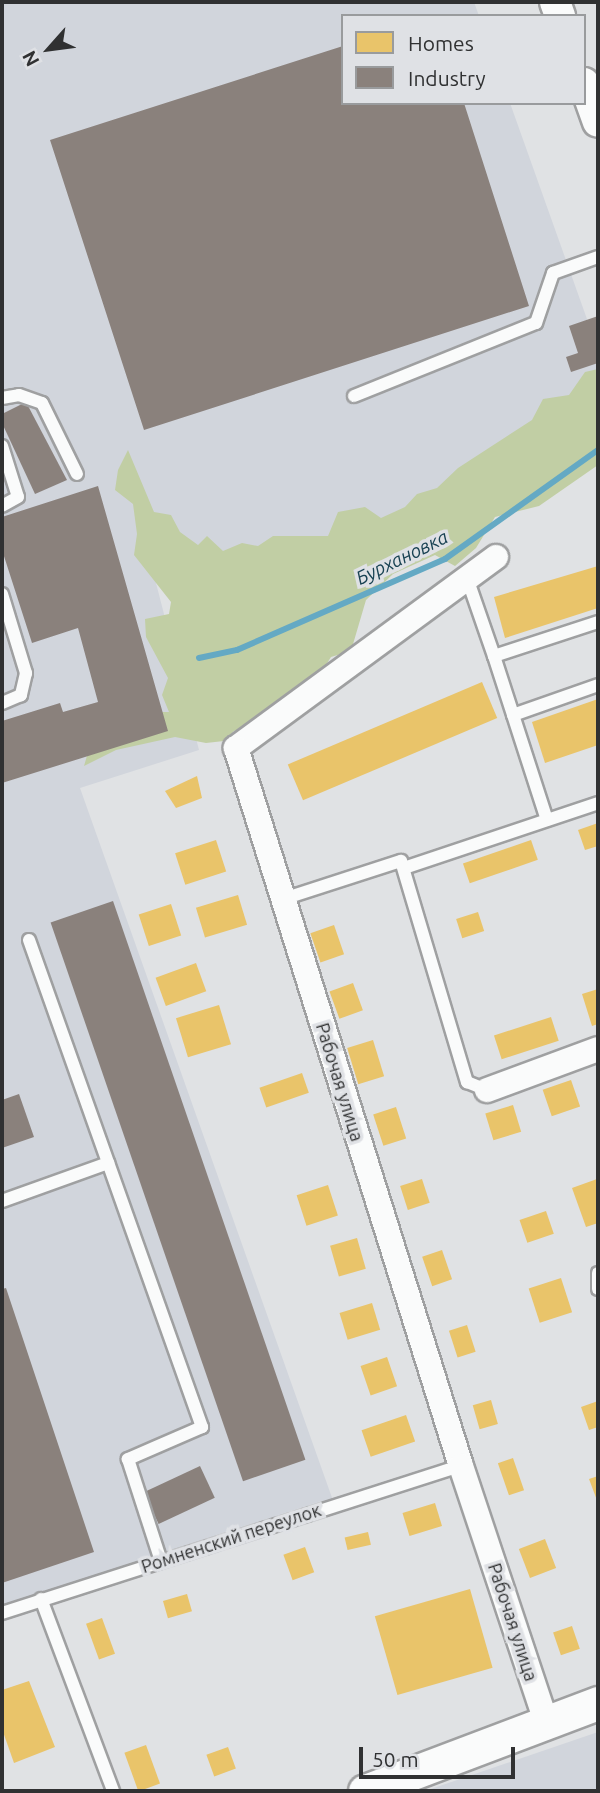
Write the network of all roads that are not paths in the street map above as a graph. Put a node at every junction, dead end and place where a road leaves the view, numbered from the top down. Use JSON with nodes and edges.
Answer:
{"nodes":[{"id":1,"x":586,"y":89,"type":"edge"},
{"id":2,"x":598,"y":122,"type":"edge"},
{"id":3,"x":598,"y":257,"type":"edge"},
{"id":4,"x":354,"y":396,"type":"dead end"},
{"id":5,"x":2,"y":398,"type":"edge"},
{"id":6,"x":2,"y":446,"type":"edge"},
{"id":7,"x":77,"y":474,"type":"dead end"},
{"id":8,"x":2,"y":506,"type":"edge"},
{"id":9,"x":496,"y":557,"type":"dead end"},
{"id":10,"x":467,"y":578,"type":"junction"},
{"id":11,"x":2,"y":594,"type":"edge"},
{"id":12,"x":598,"y":622,"type":"edge"},
{"id":13,"x":494,"y":656,"type":"junction"},
{"id":14,"x":598,"y":685,"type":"edge"},
{"id":15,"x":2,"y":703,"type":"edge"},
{"id":16,"x":513,"y":715,"type":"junction"},
{"id":17,"x":598,"y":803,"type":"edge"},
{"id":18,"x":547,"y":820,"type":"junction"},
{"id":19,"x":404,"y":868,"type":"junction"},
{"id":20,"x":283,"y":899,"type":"junction"},
{"id":21,"x":29,"y":940,"type":"dead end"},
{"id":22,"x":598,"y":1049,"type":"edge"},
{"id":23,"x":487,"y":1090,"type":"joint"},
{"id":24,"x":108,"y":1163,"type":"junction"},
{"id":25,"x":2,"y":1201,"type":"edge"},
{"id":26,"x":598,"y":1273,"type":"edge"},
{"id":27,"x":598,"y":1289,"type":"edge"},
{"id":28,"x":461,"y":1466,"type":"junction"},
{"id":29,"x":160,"y":1561,"type":"junction"},
{"id":30,"x":41,"y":1599,"type":"junction"},
{"id":31,"x":2,"y":1613,"type":"edge"},
{"id":32,"x":598,"y":1703,"type":"edge"},
{"id":33,"x":546,"y":1722,"type":"junction"},
{"id":34,"x":113,"y":1791,"type":"edge"},
{"id":35,"x":365,"y":1791,"type":"edge"}],
"edges":[{"from":1,"to":2,"type":"street"},
{"from":3,"to":4,"type":"lane"},
{"from":5,"to":7,"type":"lane"},
{"from":6,"to":8,"type":"lane"},
{"from":9,"to":10,"type":"street","name":"Рабочая улица"},
{"from":10,"to":13,"type":"lane"},
{"from":10,"to":20,"type":"street","name":"Рабочая улица"},
{"from":11,"to":15,"type":"lane"},
{"from":12,"to":13,"type":"lane"},
{"from":13,"to":16,"type":"lane"},
{"from":14,"to":16,"type":"lane"},
{"from":16,"to":18,"type":"lane"},
{"from":17,"to":18,"type":"lane"},
{"from":18,"to":19,"type":"lane"},
{"from":19,"to":20,"type":"lane"},
{"from":19,"to":23,"type":"lane"},
{"from":20,"to":28,"type":"street","name":"Рабочая улица"},
{"from":21,"to":24,"type":"lane"},
{"from":22,"to":23,"type":"street"},
{"from":24,"to":25,"type":"lane"},
{"from":24,"to":29,"type":"lane"},
{"from":26,"to":27,"type":"lane"},
{"from":28,"to":29,"type":"lane","name":"Ромненский переулок"},
{"from":28,"to":33,"type":"street","name":"Рабочая улица"},
{"from":29,"to":30,"type":"lane","name":"Ромненский переулок"},
{"from":30,"to":31,"type":"lane","name":"Ромненский переулок"},
{"from":30,"to":34,"type":"lane"},
{"from":32,"to":33,"type":"main road"},
{"from":33,"to":35,"type":"main road"}]}
